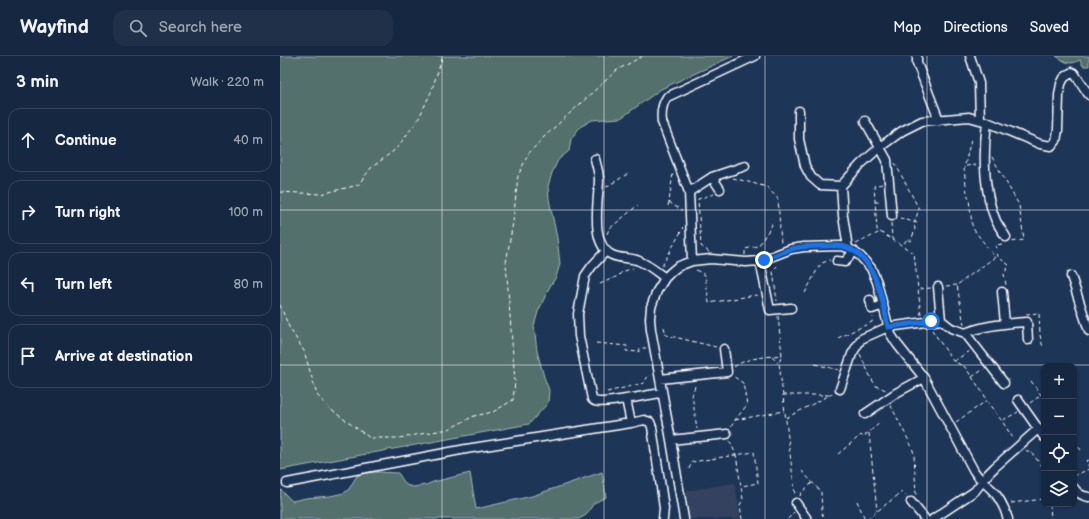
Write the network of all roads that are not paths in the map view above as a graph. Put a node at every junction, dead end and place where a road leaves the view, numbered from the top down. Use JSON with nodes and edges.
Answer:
{"nodes":[{"id":1,"x":755,"y":56,"type":"edge"},
{"id":2,"x":910,"y":56,"type":"edge"},
{"id":3,"x":970,"y":56,"type":"edge"},
{"id":4,"x":917,"y":60,"type":"edge"},
{"id":5,"x":1089,"y":95,"type":"edge"},
{"id":6,"x":799,"y":111,"type":"dead end"},
{"id":7,"x":939,"y":120,"type":"junction"},
{"id":8,"x":865,"y":121,"type":"dead end"},
{"id":9,"x":983,"y":121,"type":"junction"},
{"id":10,"x":880,"y":147,"type":"junction"},
{"id":11,"x":595,"y":159,"type":"dead end"},
{"id":12,"x":745,"y":166,"type":"dead end"},
{"id":13,"x":712,"y":177,"type":"junction"},
{"id":14,"x":841,"y":186,"type":"junction"},
{"id":15,"x":718,"y":187,"type":"road end"},
{"id":16,"x":689,"y":192,"type":"junction"},
{"id":17,"x":892,"y":216,"type":"road end"},
{"id":18,"x":1006,"y":241,"type":"road end"},
{"id":19,"x":851,"y":249,"type":"junction"},
{"id":20,"x":606,"y":251,"type":"junction"},
{"id":21,"x":692,"y":261,"type":"junction"},
{"id":22,"x":760,"y":261,"type":"junction"},
{"id":23,"x":837,"y":261,"type":"road end"},
{"id":24,"x":1071,"y":276,"type":"dead end"},
{"id":25,"x":665,"y":278,"type":"junction"},
{"id":26,"x":938,"y":287,"type":"road end"},
{"id":27,"x":1004,"y":289,"type":"road end"},
{"id":28,"x":871,"y":304,"type":"road end"},
{"id":29,"x":883,"y":305,"type":"junction"},
{"id":30,"x":792,"y":308,"type":"dead end"},
{"id":31,"x":941,"y":320,"type":"junction"},
{"id":32,"x":1005,"y":323,"type":"junction"},
{"id":33,"x":888,"y":327,"type":"junction"},
{"id":34,"x":1089,"y":330,"type":"edge"},
{"id":35,"x":965,"y":333,"type":"junction"},
{"id":36,"x":1028,"y":340,"type":"dead end"},
{"id":37,"x":724,"y":349,"type":"road end"},
{"id":38,"x":660,"y":376,"type":"junction"},
{"id":39,"x":924,"y":378,"type":"junction"},
{"id":40,"x":1004,"y":383,"type":"dead end"},
{"id":41,"x":840,"y":389,"type":"road end"},
{"id":42,"x":662,"y":393,"type":"junction"},
{"id":43,"x":626,"y":399,"type":"junction"},
{"id":44,"x":1018,"y":400,"type":"dead end"},
{"id":45,"x":866,"y":414,"type":"dead end"},
{"id":46,"x":631,"y":423,"type":"junction"},
{"id":47,"x":1038,"y":429,"type":"junction"},
{"id":48,"x":727,"y":434,"type":"road end"},
{"id":49,"x":1042,"y":435,"type":"edge"},
{"id":50,"x":671,"y":440,"type":"junction"},
{"id":51,"x":982,"y":480,"type":"junction"},
{"id":52,"x":287,"y":483,"type":"dead end"},
{"id":53,"x":1077,"y":493,"type":"edge"},
{"id":54,"x":1089,"y":497,"type":"edge"},
{"id":55,"x":797,"y":501,"type":"road end"},
{"id":56,"x":911,"y":502,"type":"road end"},
{"id":57,"x":663,"y":519,"type":"edge"},
{"id":58,"x":684,"y":519,"type":"edge"},
{"id":59,"x":807,"y":519,"type":"edge"},
{"id":60,"x":925,"y":519,"type":"edge"},
{"id":61,"x":933,"y":519,"type":"edge"},
{"id":62,"x":1008,"y":519,"type":"edge"}],
"edges":[{"from":1,"to":16,"type":"street"},
{"from":2,"to":4,"type":"street"},
{"from":3,"to":9,"type":"street"},
{"from":4,"to":7,"type":"street"},
{"from":5,"to":9,"type":"street"},
{"from":6,"to":14,"type":"street"},
{"from":7,"to":9,"type":"street"},
{"from":7,"to":10,"type":"street"},
{"from":8,"to":10,"type":"street"},
{"from":9,"to":18,"type":"street"},
{"from":10,"to":14,"type":"street"},
{"from":10,"to":17,"type":"street"},
{"from":11,"to":20,"type":"street"},
{"from":12,"to":13,"type":"street"},
{"from":13,"to":15,"type":"street"},
{"from":13,"to":16,"type":"street"},
{"from":14,"to":19,"type":"street"},
{"from":16,"to":21,"type":"street"},
{"from":19,"to":22,"type":"street"},
{"from":19,"to":23,"type":"street"},
{"from":19,"to":29,"type":"street"},
{"from":20,"to":25,"type":"street"},
{"from":20,"to":43,"type":"street"},
{"from":21,"to":22,"type":"street"},
{"from":21,"to":25,"type":"street"},
{"from":22,"to":30,"type":"street"},
{"from":24,"to":34,"type":"street"},
{"from":25,"to":38,"type":"street"},
{"from":26,"to":31,"type":"street"},
{"from":27,"to":32,"type":"street"},
{"from":28,"to":29,"type":"street"},
{"from":29,"to":33,"type":"street"},
{"from":31,"to":33,"type":"street"},
{"from":31,"to":35,"type":"street"},
{"from":32,"to":35,"type":"street"},
{"from":32,"to":36,"type":"street"},
{"from":33,"to":39,"type":"street"},
{"from":33,"to":41,"type":"street"},
{"from":35,"to":40,"type":"street"},
{"from":37,"to":38,"type":"street"},
{"from":38,"to":42,"type":"street"},
{"from":39,"to":45,"type":"street"},
{"from":39,"to":51,"type":"street"},
{"from":42,"to":43,"type":"street"},
{"from":42,"to":50,"type":"street"},
{"from":43,"to":46,"type":"street"},
{"from":44,"to":47,"type":"street"},
{"from":46,"to":52,"type":"street"},
{"from":46,"to":57,"type":"street"},
{"from":47,"to":49,"type":"street"},
{"from":47,"to":51,"type":"street"},
{"from":48,"to":50,"type":"street"},
{"from":50,"to":58,"type":"street"},
{"from":51,"to":61,"type":"street"},
{"from":51,"to":62,"type":"street"},
{"from":53,"to":54,"type":"street"},
{"from":55,"to":59,"type":"street"},
{"from":56,"to":60,"type":"street"}]}
